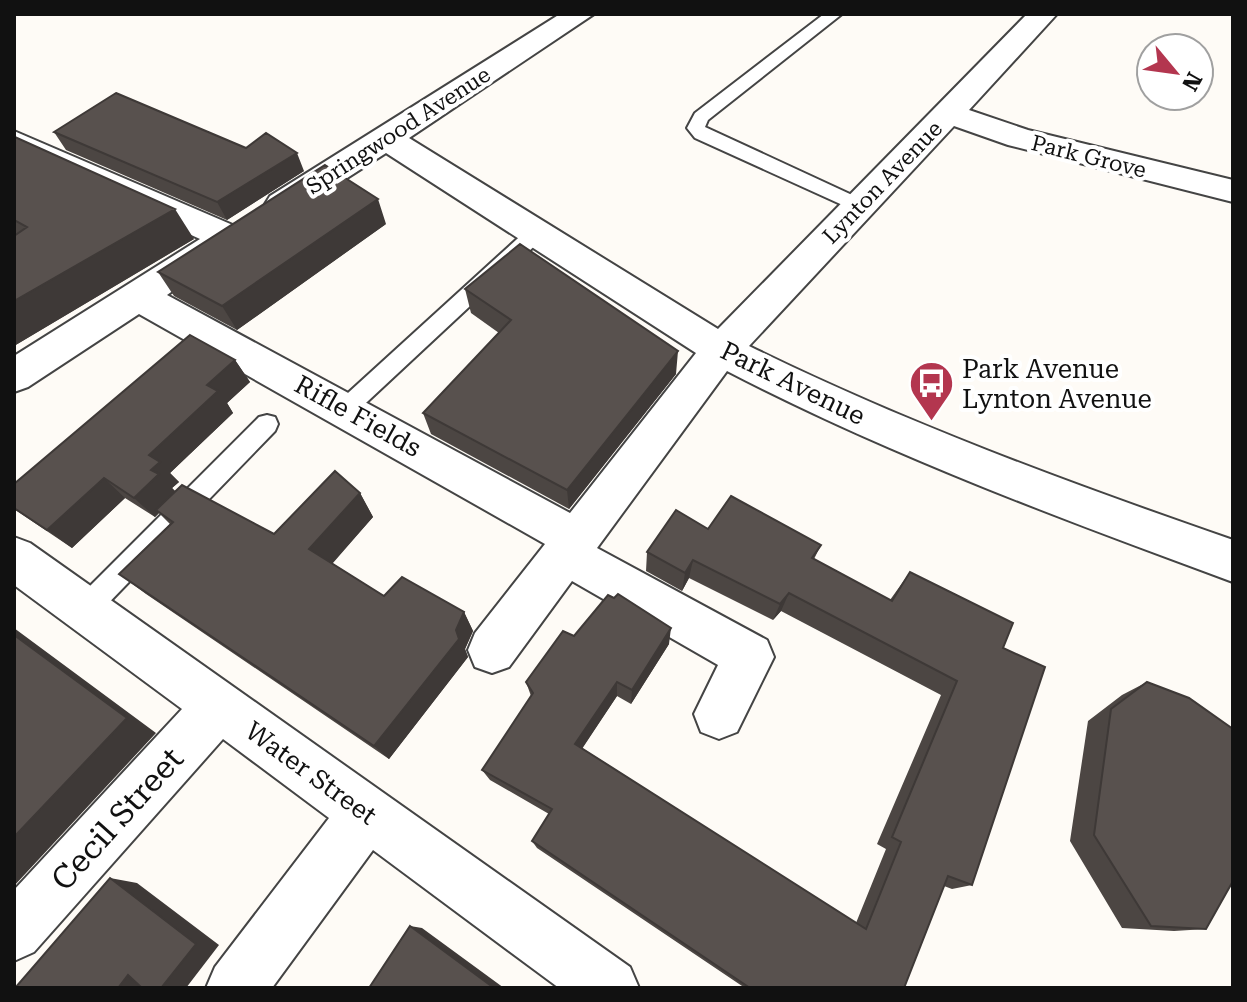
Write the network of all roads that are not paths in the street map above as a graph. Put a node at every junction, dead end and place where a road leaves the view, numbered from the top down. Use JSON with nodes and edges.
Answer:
{"nodes":[{"id":1,"x":580,"y":14,"type":"edge"},
{"id":2,"x":834,"y":14,"type":"edge"},
{"id":3,"x":1043,"y":14,"type":"edge"},
{"id":4,"x":948,"y":113,"type":"junction"},
{"id":5,"x":386,"y":138,"type":"junction"},
{"id":6,"x":14,"y":141,"type":"edge"},
{"id":7,"x":1233,"y":191,"type":"edge"},
{"id":8,"x":858,"y":206,"type":"junction"},
{"id":9,"x":535,"y":234,"type":"junction"},
{"id":10,"x":229,"y":238,"type":"junction"},
{"id":11,"x":137,"y":296,"type":"junction"},
{"id":12,"x":721,"y":350,"type":"junction"},
{"id":13,"x":14,"y":376,"type":"edge"},
{"id":14,"x":345,"y":409,"type":"junction"},
{"id":15,"x":267,"y":424,"type":"dead end"},
{"id":16,"x":571,"y":546,"type":"junction"},
{"id":17,"x":14,"y":558,"type":"edge"},
{"id":18,"x":1233,"y":561,"type":"edge"},
{"id":19,"x":85,"y":609,"type":"junction"},
{"id":20,"x":492,"y":650,"type":"dead end"},
{"id":21,"x":219,"y":706,"type":"junction"},
{"id":22,"x":719,"y":714,"type":"dead end"},
{"id":23,"x":367,"y":813,"type":"junction"},
{"id":24,"x":14,"y":932,"type":"edge"},
{"id":25,"x":236,"y":988,"type":"edge"},
{"id":26,"x":609,"y":988,"type":"edge"}],
"edges":[{"from":1,"to":5,"type":"street","name":"Springwood Avenue"},
{"from":2,"to":8,"type":"lane"},
{"from":3,"to":4,"type":"street","name":"Lynton Avenue"},
{"from":4,"to":7,"type":"street","name":"Park Grove"},
{"from":4,"to":8,"type":"street","name":"Lynton Avenue"},
{"from":5,"to":9,"type":"street","name":"Park Avenue"},
{"from":5,"to":10,"type":"street","name":"Springwood Avenue"},
{"from":6,"to":10,"type":"street"},
{"from":8,"to":12,"type":"street","name":"Lynton Avenue"},
{"from":9,"to":12,"type":"street","name":"Park Avenue"},
{"from":9,"to":14,"type":"lane"},
{"from":10,"to":11,"type":"street","name":"Springwood Avenue"},
{"from":11,"to":13,"type":"street","name":"Springwood Avenue"},
{"from":11,"to":14,"type":"street","name":"Rifle Fields"},
{"from":12,"to":16,"type":"street"},
{"from":12,"to":18,"type":"street","name":"Park Avenue"},
{"from":14,"to":16,"type":"street","name":"Rifle Fields"},
{"from":15,"to":19,"type":"lane"},
{"from":16,"to":20,"type":"street"},
{"from":16,"to":22,"type":"street","name":"Rifle Fields"},
{"from":17,"to":19,"type":"street","name":"Water Street"},
{"from":19,"to":21,"type":"street","name":"Water Street"},
{"from":21,"to":23,"type":"street","name":"Water Street"},
{"from":21,"to":24,"type":"street","name":"Cecil Street"},
{"from":23,"to":25,"type":"street"},
{"from":23,"to":26,"type":"street","name":"Water Street"}]}
